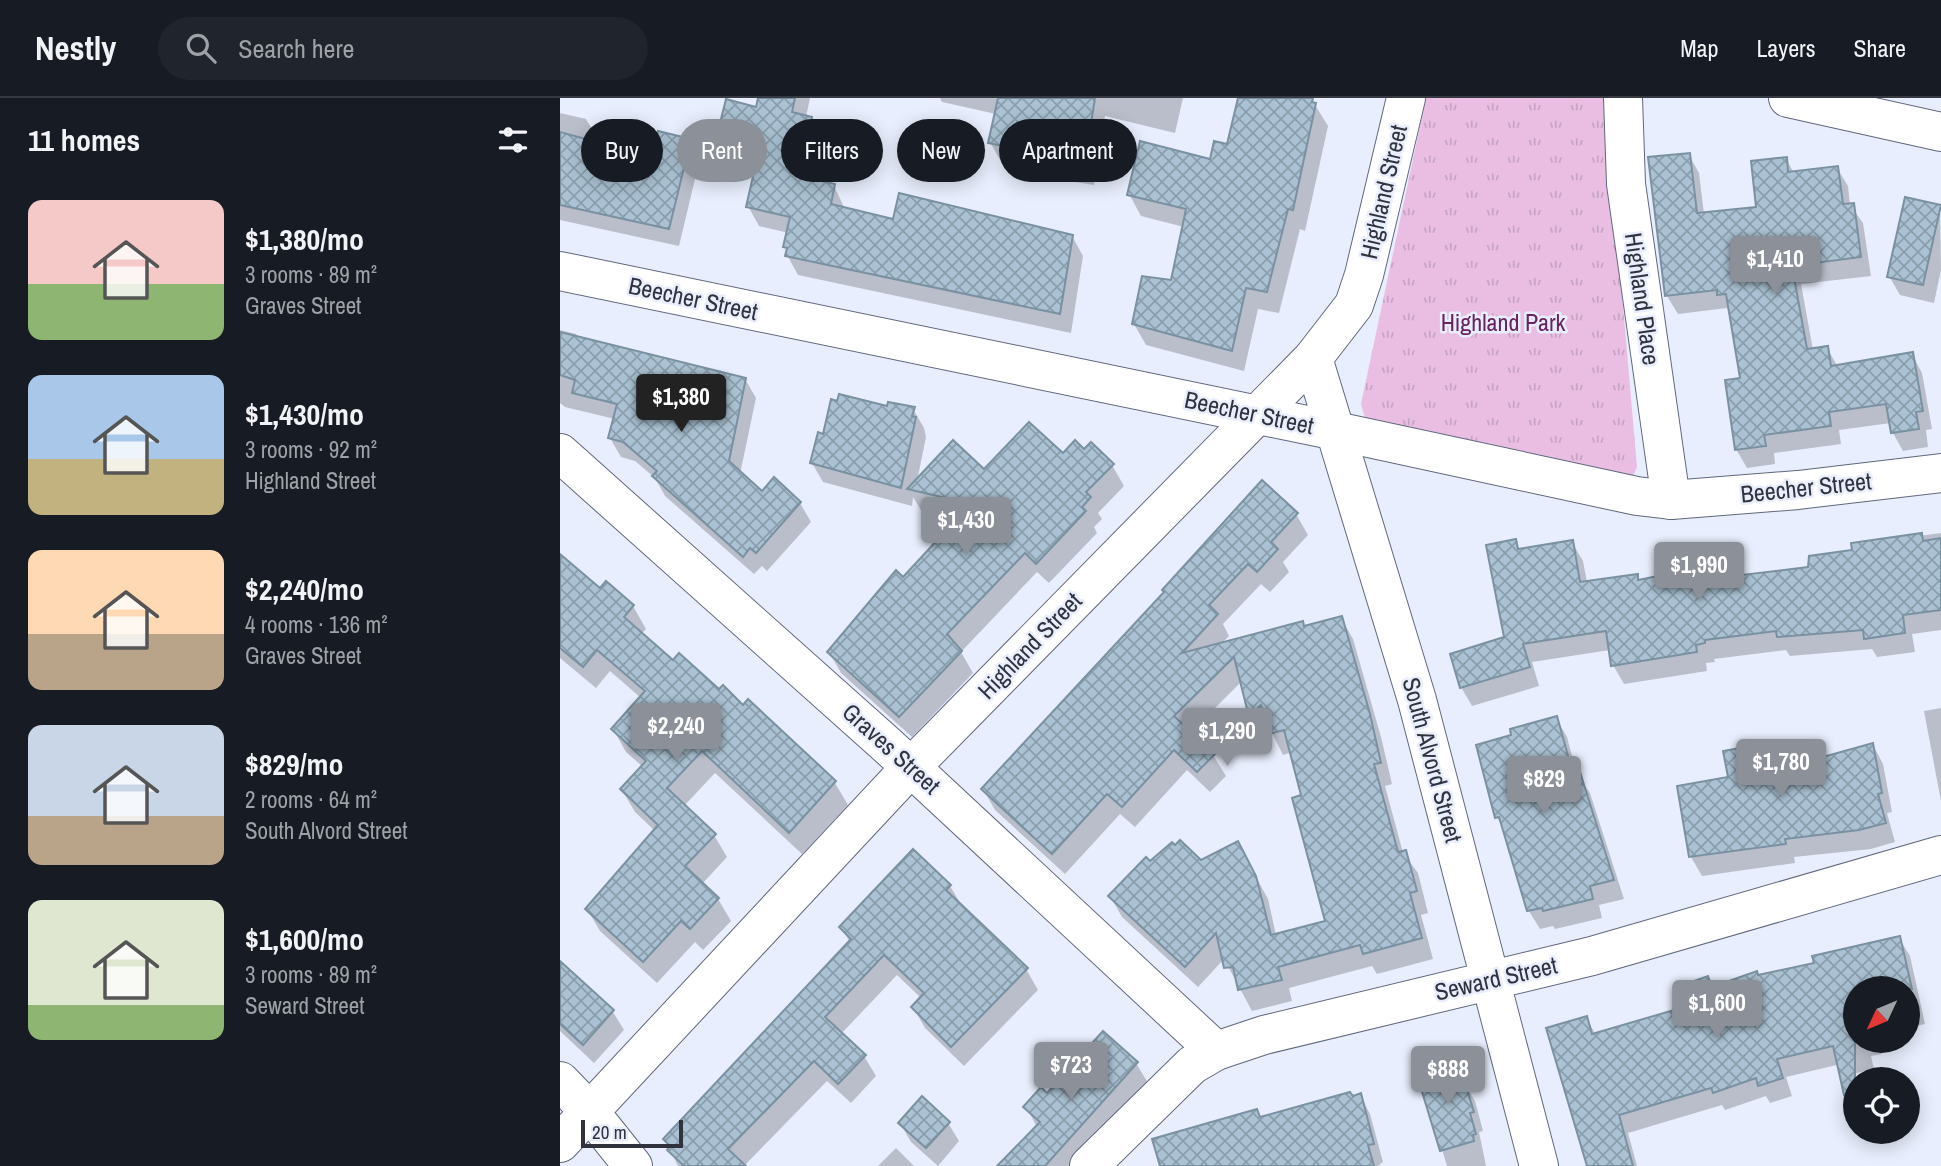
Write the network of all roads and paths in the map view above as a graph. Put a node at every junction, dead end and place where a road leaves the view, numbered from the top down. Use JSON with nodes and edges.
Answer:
{"nodes":[{"id":1,"x":1406,"y":98,"type":"edge"},
{"id":2,"x":1623,"y":98,"type":"edge"},
{"id":3,"x":1788,"y":98,"type":"edge"},
{"id":4,"x":1941,"y":132,"type":"edge"},
{"id":5,"x":560,"y":271,"type":"edge"},
{"id":6,"x":1313,"y":358,"type":"junction"},
{"id":7,"x":1256,"y":414,"type":"junction"},
{"id":8,"x":1336,"y":431,"type":"junction"},
{"id":9,"x":560,"y":453,"type":"edge"},
{"id":10,"x":1941,"y":473,"type":"edge"},
{"id":11,"x":1671,"y":500,"type":"junction"},
{"id":12,"x":911,"y":767,"type":"junction"},
{"id":13,"x":1941,"y":855,"type":"edge"},
{"id":14,"x":1490,"y":980,"type":"junction"},
{"id":15,"x":1216,"y":1051,"type":"junction"},
{"id":16,"x":560,"y":1082,"type":"edge"},
{"id":17,"x":589,"y":1111,"type":"junction"},
{"id":18,"x":560,"y":1143,"type":"edge"},
{"id":19,"x":1099,"y":1161,"type":"edge"},
{"id":20,"x":633,"y":1166,"type":"edge"},
{"id":21,"x":1539,"y":1166,"type":"edge"}],
"edges":[{"from":1,"to":6,"type":"street","name":"Highland Street"},
{"from":2,"to":11,"type":"street","name":"Highland Place"},
{"from":3,"to":4,"type":"street"},
{"from":5,"to":7,"type":"street","name":"Beecher Street"},
{"from":6,"to":7,"type":"street","name":"Highland Street"},
{"from":6,"to":8,"type":"street","name":"South Alvord Street"},
{"from":7,"to":8,"type":"street","name":"Beecher Street"},
{"from":7,"to":12,"type":"street","name":"Highland Street"},
{"from":8,"to":11,"type":"street","name":"Beecher Street"},
{"from":8,"to":14,"type":"street","name":"South Alvord Street"},
{"from":9,"to":12,"type":"street","name":"Graves Street"},
{"from":10,"to":11,"type":"street","name":"Beecher Street"},
{"from":12,"to":15,"type":"street","name":"Graves Street"},
{"from":12,"to":17,"type":"street","name":"Highland Street"},
{"from":13,"to":14,"type":"street","name":"Seward Street"},
{"from":14,"to":15,"type":"street","name":"Seward Street"},
{"from":14,"to":21,"type":"street","name":"South Alvord Street"},
{"from":15,"to":19,"type":"street","name":"Seward Street"},
{"from":16,"to":17,"type":"street"},
{"from":17,"to":18,"type":"street","name":"Highland Street"},
{"from":17,"to":20,"type":"street"}]}
